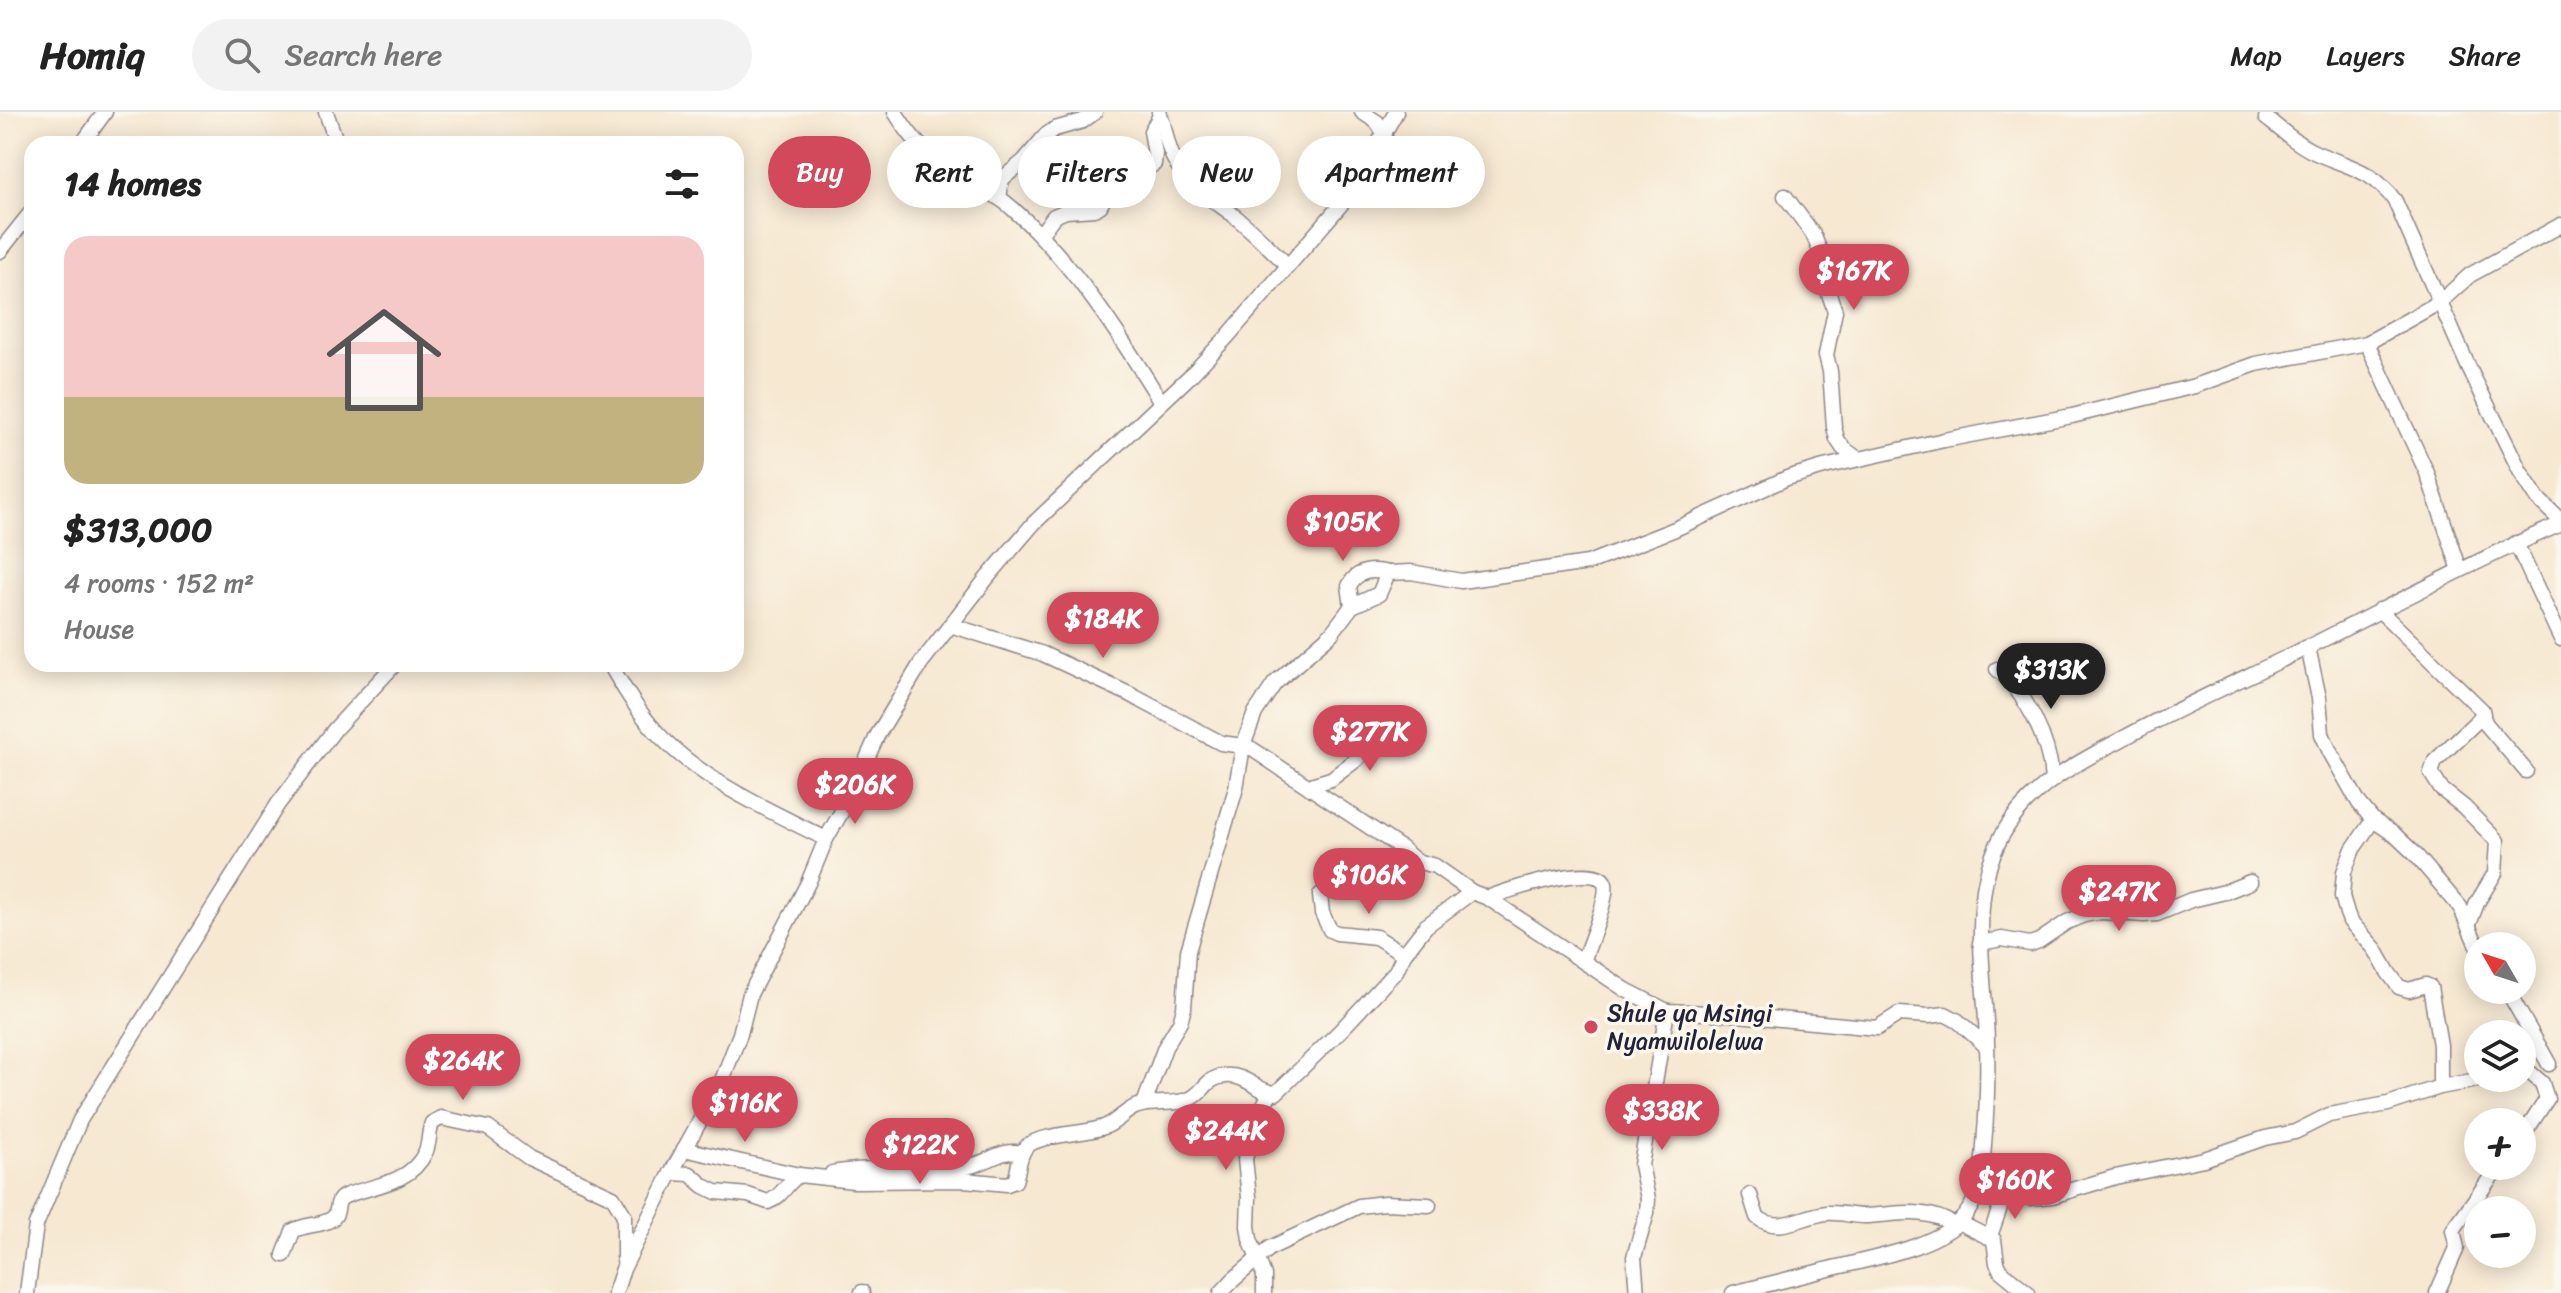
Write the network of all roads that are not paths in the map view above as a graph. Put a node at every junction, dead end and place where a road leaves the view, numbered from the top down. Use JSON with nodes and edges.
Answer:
{"nodes":[{"id":1,"x":105,"y":112,"type":"edge"},
{"id":2,"x":326,"y":112,"type":"edge"},
{"id":3,"x":895,"y":112,"type":"edge"},
{"id":4,"x":1095,"y":112,"type":"edge"},
{"id":5,"x":1362,"y":112,"type":"edge"},
{"id":6,"x":1396,"y":112,"type":"edge"},
{"id":7,"x":1160,"y":114,"type":"edge"},
{"id":8,"x":2266,"y":118,"type":"dead end"},
{"id":9,"x":1385,"y":134,"type":"junction"},
{"id":10,"x":88,"y":136,"type":"edge"},
{"id":11,"x":334,"y":136,"type":"edge"},
{"id":12,"x":913,"y":136,"type":"edge"},
{"id":13,"x":1002,"y":179,"type":"edge"},
{"id":14,"x":1785,"y":196,"type":"dead end"},
{"id":15,"x":1002,"y":200,"type":"edge"},
{"id":16,"x":24,"y":221,"type":"edge"},
{"id":17,"x":2561,"y":225,"type":"edge"},
{"id":18,"x":1040,"y":235,"type":"junction"},
{"id":19,"x":0,"y":251,"type":"edge"},
{"id":20,"x":1287,"y":265,"type":"junction"},
{"id":21,"x":2440,"y":302,"type":"junction"},
{"id":22,"x":2367,"y":343,"type":"junction"},
{"id":23,"x":1161,"y":402,"type":"junction"},
{"id":24,"x":1858,"y":459,"type":"junction"},
{"id":25,"x":2561,"y":523,"type":"edge"},
{"id":26,"x":2516,"y":543,"type":"junction"},
{"id":27,"x":2460,"y":570,"type":"junction"},
{"id":28,"x":1388,"y":573,"type":"junction"},
{"id":29,"x":1352,"y":606,"type":"junction"},
{"id":30,"x":2379,"y":610,"type":"junction"},
{"id":31,"x":950,"y":625,"type":"junction"},
{"id":32,"x":2561,"y":639,"type":"edge"},
{"id":33,"x":2308,"y":647,"type":"junction"},
{"id":34,"x":1997,"y":669,"type":"dead end"},
{"id":35,"x":388,"y":672,"type":"edge"},
{"id":36,"x":615,"y":672,"type":"edge"},
{"id":37,"x":2482,"y":715,"type":"junction"},
{"id":38,"x":1399,"y":718,"type":"dead end"},
{"id":39,"x":1243,"y":746,"type":"junction"},
{"id":40,"x":1273,"y":765,"type":"junction"},
{"id":41,"x":1240,"y":770,"type":"junction"},
{"id":42,"x":2526,"y":771,"type":"dead end"},
{"id":43,"x":2052,"y":780,"type":"junction"},
{"id":44,"x":1310,"y":788,"type":"junction"},
{"id":45,"x":2373,"y":820,"type":"junction"},
{"id":46,"x":826,"y":839,"type":"junction"},
{"id":47,"x":2250,"y":882,"type":"dead end"},
{"id":48,"x":1472,"y":892,"type":"junction"},
{"id":49,"x":1320,"y":895,"type":"dead end"},
{"id":50,"x":1488,"y":898,"type":"junction"},
{"id":51,"x":2469,"y":924,"type":"junction"},
{"id":52,"x":2472,"y":932,"type":"edge"},
{"id":53,"x":1980,"y":943,"type":"junction"},
{"id":54,"x":1404,"y":954,"type":"junction"},
{"id":55,"x":1583,"y":961,"type":"junction"},
{"id":56,"x":2516,"y":1004,"type":"edge"},
{"id":57,"x":1667,"y":1011,"type":"junction"},
{"id":58,"x":1987,"y":1047,"type":"junction"},
{"id":59,"x":2555,"y":1062,"type":"edge"},
{"id":60,"x":2536,"y":1078,"type":"edge"},
{"id":61,"x":2464,"y":1082,"type":"edge"},
{"id":62,"x":2440,"y":1087,"type":"junction"},
{"id":63,"x":1270,"y":1093,"type":"junction"},
{"id":64,"x":1144,"y":1104,"type":"junction"},
{"id":65,"x":2536,"y":1116,"type":"edge"},
{"id":66,"x":684,"y":1149,"type":"junction"},
{"id":67,"x":1022,"y":1153,"type":"junction"},
{"id":68,"x":671,"y":1173,"type":"junction"},
{"id":69,"x":799,"y":1175,"type":"junction"},
{"id":70,"x":816,"y":1176,"type":"junction"},
{"id":71,"x":2489,"y":1180,"type":"edge"},
{"id":72,"x":1979,"y":1189,"type":"junction"},
{"id":73,"x":2005,"y":1193,"type":"junction"},
{"id":74,"x":1750,"y":1195,"type":"dead end"},
{"id":75,"x":1429,"y":1205,"type":"dead end"},
{"id":76,"x":1956,"y":1223,"type":"junction"},
{"id":77,"x":1990,"y":1236,"type":"junction"},
{"id":78,"x":284,"y":1255,"type":"dead end"},
{"id":79,"x":1258,"y":1257,"type":"junction"},
{"id":80,"x":623,"y":1269,"type":"junction"},
{"id":81,"x":27,"y":1293,"type":"edge"},
{"id":82,"x":615,"y":1293,"type":"edge"},
{"id":83,"x":1221,"y":1293,"type":"edge"},
{"id":84,"x":1264,"y":1293,"type":"edge"},
{"id":85,"x":1637,"y":1293,"type":"edge"},
{"id":86,"x":1733,"y":1293,"type":"edge"},
{"id":87,"x":2028,"y":1293,"type":"edge"},
{"id":88,"x":2437,"y":1293,"type":"edge"}],
"edges":[{"from":1,"to":10,"type":"street"},
{"from":2,"to":11,"type":"street"},
{"from":3,"to":12,"type":"street"},
{"from":4,"to":13,"type":"street"},
{"from":5,"to":9,"type":"street"},
{"from":6,"to":9,"type":"street"},
{"from":7,"to":18,"type":"street"},
{"from":7,"to":20,"type":"street"},
{"from":8,"to":21,"type":"street"},
{"from":9,"to":20,"type":"street"},
{"from":14,"to":24,"type":"street"},
{"from":15,"to":18,"type":"street"},
{"from":16,"to":19,"type":"street"},
{"from":17,"to":21,"type":"street"},
{"from":18,"to":23,"type":"street"},
{"from":20,"to":23,"type":"street"},
{"from":21,"to":22,"type":"street"},
{"from":21,"to":25,"type":"street"},
{"from":22,"to":24,"type":"street"},
{"from":22,"to":27,"type":"street"},
{"from":23,"to":31,"type":"street"},
{"from":24,"to":28,"type":"street"},
{"from":25,"to":26,"type":"street"},
{"from":26,"to":27,"type":"street"},
{"from":26,"to":32,"type":"street"},
{"from":27,"to":30,"type":"street"},
{"from":28,"to":29,"type":"street"},
{"from":28,"to":29,"type":"street"},
{"from":29,"to":39,"type":"street"},
{"from":30,"to":33,"type":"street"},
{"from":30,"to":37,"type":"street"},
{"from":31,"to":39,"type":"street"},
{"from":31,"to":46,"type":"street"},
{"from":33,"to":43,"type":"street"},
{"from":33,"to":45,"type":"street"},
{"from":34,"to":43,"type":"street"},
{"from":35,"to":81,"type":"street"},
{"from":36,"to":46,"type":"street"},
{"from":37,"to":42,"type":"street"},
{"from":37,"to":51,"type":"street"},
{"from":38,"to":44,"type":"street"},
{"from":39,"to":40,"type":"street"},
{"from":39,"to":41,"type":"street"},
{"from":40,"to":41,"type":"street"},
{"from":40,"to":44,"type":"street"},
{"from":41,"to":64,"type":"street"},
{"from":43,"to":53,"type":"street"},
{"from":44,"to":48,"type":"street"},
{"from":45,"to":51,"type":"street"},
{"from":45,"to":62,"type":"street"},
{"from":46,"to":66,"type":"street"},
{"from":47,"to":53,"type":"street"},
{"from":48,"to":50,"type":"street"},
{"from":48,"to":54,"type":"street"},
{"from":49,"to":54,"type":"street"},
{"from":50,"to":55,"type":"street"},
{"from":50,"to":55,"type":"street"},
{"from":51,"to":52,"type":"street"},
{"from":53,"to":58,"type":"street"},
{"from":54,"to":63,"type":"street"},
{"from":55,"to":57,"type":"street"},
{"from":56,"to":59,"type":"street"},
{"from":57,"to":58,"type":"street"},
{"from":57,"to":85,"type":"street"},
{"from":58,"to":72,"type":"street"},
{"from":60,"to":65,"type":"street"},
{"from":61,"to":62,"type":"street"},
{"from":62,"to":73,"type":"street"},
{"from":63,"to":64,"type":"street"},
{"from":63,"to":79,"type":"street"},
{"from":64,"to":67,"type":"street"},
{"from":66,"to":68,"type":"street"},
{"from":66,"to":69,"type":"street"},
{"from":67,"to":70,"type":"street"},
{"from":67,"to":70,"type":"street"},
{"from":68,"to":69,"type":"street"},
{"from":68,"to":80,"type":"street"},
{"from":69,"to":70,"type":"street"},
{"from":71,"to":88,"type":"street"},
{"from":72,"to":73,"type":"street"},
{"from":72,"to":76,"type":"street"},
{"from":73,"to":77,"type":"street"},
{"from":74,"to":76,"type":"street"},
{"from":75,"to":79,"type":"street"},
{"from":76,"to":77,"type":"street"},
{"from":76,"to":86,"type":"street"},
{"from":77,"to":87,"type":"street"},
{"from":78,"to":80,"type":"street"},
{"from":79,"to":83,"type":"street"},
{"from":79,"to":84,"type":"street"},
{"from":80,"to":82,"type":"street"}]}
